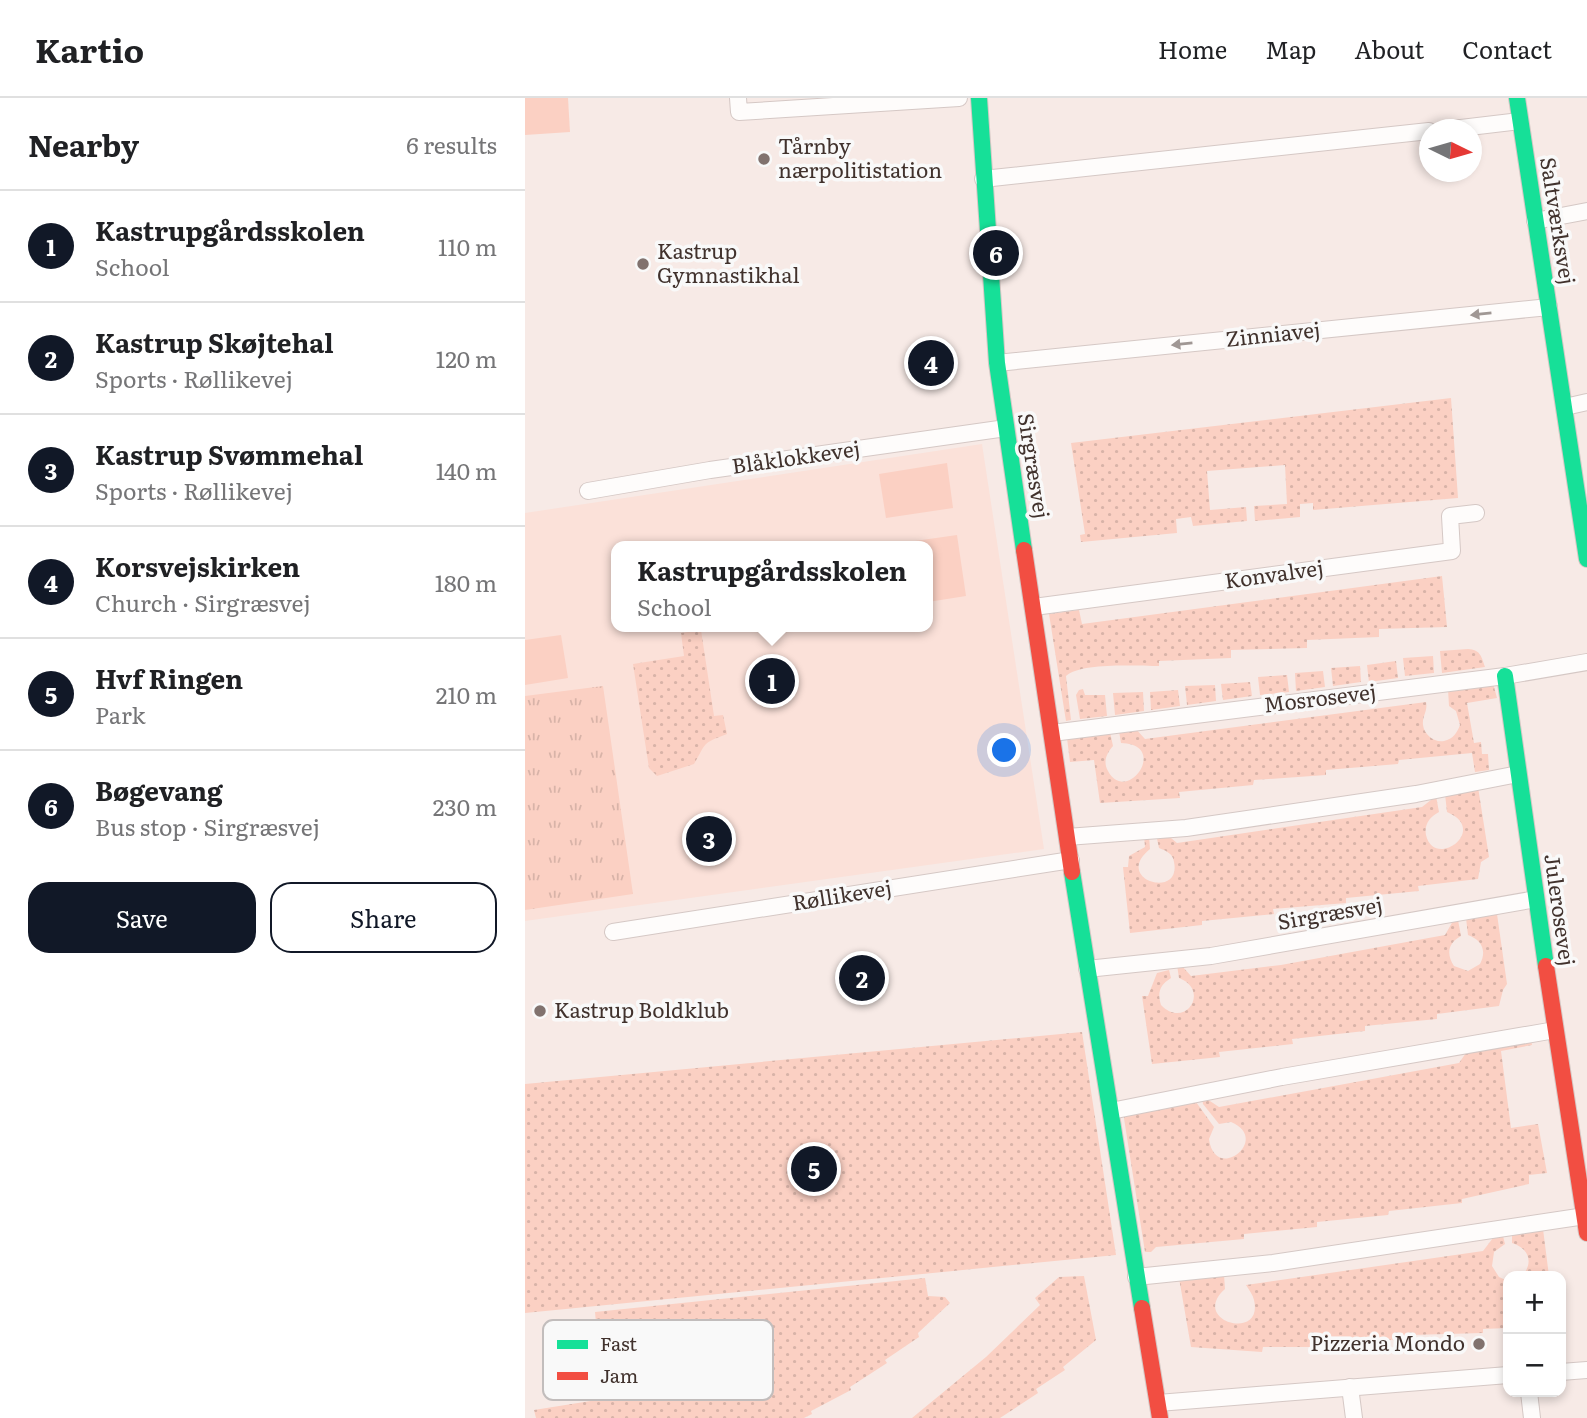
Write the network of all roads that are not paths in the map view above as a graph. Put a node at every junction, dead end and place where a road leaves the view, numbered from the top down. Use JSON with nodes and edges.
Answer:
{"nodes":[{"id":1,"x":738,"y":98,"type":"edge"},
{"id":2,"x":959,"y":98,"type":"edge"},
{"id":3,"x":979,"y":98,"type":"edge"},
{"id":4,"x":1517,"y":98,"type":"edge"},
{"id":5,"x":1520,"y":121,"type":"junction"},
{"id":6,"x":1482,"y":126,"type":"edge"},
{"id":7,"x":1419,"y":132,"type":"edge"},
{"id":8,"x":982,"y":179,"type":"junction"},
{"id":9,"x":1587,"y":211,"type":"edge"},
{"id":10,"x":1535,"y":221,"type":"junction"},
{"id":11,"x":1549,"y":307,"type":"junction"},
{"id":12,"x":997,"y":363,"type":"junction"},
{"id":13,"x":1587,"y":402,"type":"edge"},
{"id":14,"x":1565,"y":407,"type":"junction"},
{"id":15,"x":1006,"y":428,"type":"junction"},
{"id":16,"x":587,"y":491,"type":"dead end"},
{"id":17,"x":1476,"y":513,"type":"dead end"},
{"id":18,"x":1587,"y":559,"type":"edge"},
{"id":19,"x":1034,"y":607,"type":"junction"},
{"id":20,"x":1587,"y":662,"type":"edge"},
{"id":21,"x":1505,"y":676,"type":"junction"},
{"id":22,"x":1052,"y":733,"type":"junction"},
{"id":23,"x":1518,"y":774,"type":"junction"},
{"id":24,"x":1067,"y":837,"type":"junction"},
{"id":25,"x":1071,"y":860,"type":"junction"},
{"id":26,"x":1536,"y":899,"type":"junction"},
{"id":27,"x":613,"y":932,"type":"dead end"},
{"id":28,"x":1087,"y":969,"type":"junction"},
{"id":29,"x":1555,"y":1030,"type":"junction"},
{"id":30,"x":1111,"y":1111,"type":"junction"},
{"id":31,"x":1585,"y":1216,"type":"junction"},
{"id":32,"x":1587,"y":1233,"type":"edge"},
{"id":33,"x":1136,"y":1277,"type":"junction"},
{"id":34,"x":1587,"y":1370,"type":"edge"},
{"id":35,"x":1566,"y":1372,"type":"edge"},
{"id":36,"x":1503,"y":1376,"type":"edge"},
{"id":37,"x":1350,"y":1387,"type":"junction"},
{"id":38,"x":1530,"y":1397,"type":"edge"},
{"id":39,"x":1159,"y":1410,"type":"edge"},
{"id":40,"x":1354,"y":1418,"type":"edge"},
{"id":41,"x":1532,"y":1418,"type":"edge"}],
"edges":[{"from":1,"to":2,"type":"street"},
{"from":3,"to":8,"type":"street","name":"Sirgræsvej"},
{"from":4,"to":5,"type":"street","name":"Saltværksvej"},
{"from":5,"to":6,"type":"street"},
{"from":5,"to":10,"type":"street","name":"Saltværksvej"},
{"from":7,"to":8,"type":"street"},
{"from":8,"to":12,"type":"street","name":"Sirgræsvej"},
{"from":9,"to":10,"type":"street"},
{"from":10,"to":11,"type":"street","name":"Saltværksvej"},
{"from":11,"to":12,"type":"street","name":"Zinniavej","one_way":true},
{"from":11,"to":14,"type":"street","name":"Saltværksvej"},
{"from":12,"to":15,"type":"street","name":"Sirgræsvej"},
{"from":13,"to":14,"type":"street"},
{"from":14,"to":18,"type":"street","name":"Saltværksvej"},
{"from":15,"to":16,"type":"street","name":"Blåklokkevej"},
{"from":15,"to":19,"type":"street","name":"Sirgræsvej"},
{"from":17,"to":19,"type":"street","name":"Konvalvej"},
{"from":19,"to":22,"type":"street","name":"Sirgræsvej"},
{"from":20,"to":21,"type":"street","name":"Mosrosevej"},
{"from":21,"to":22,"type":"street","name":"Mosrosevej"},
{"from":21,"to":23,"type":"street","name":"Julerosevej"},
{"from":22,"to":24,"type":"street","name":"Sirgræsvej"},
{"from":23,"to":24,"type":"street"},
{"from":23,"to":26,"type":"street","name":"Julerosevej"},
{"from":24,"to":25,"type":"street","name":"Sirgræsvej"},
{"from":25,"to":27,"type":"street","name":"Røllikevej"},
{"from":25,"to":28,"type":"street","name":"Sirgræsvej"},
{"from":26,"to":28,"type":"street","name":"Sirgræsvej"},
{"from":26,"to":29,"type":"street","name":"Julerosevej"},
{"from":28,"to":30,"type":"street","name":"Sirgræsvej"},
{"from":29,"to":30,"type":"street"},
{"from":29,"to":31,"type":"street","name":"Julerosevej"},
{"from":30,"to":33,"type":"street","name":"Sirgræsvej"},
{"from":31,"to":32,"type":"street","name":"Julerosevej"},
{"from":31,"to":33,"type":"street"},
{"from":33,"to":39,"type":"street","name":"Sirgræsvej"},
{"from":34,"to":35,"type":"street"},
{"from":36,"to":37,"type":"street"},
{"from":37,"to":39,"type":"street"},
{"from":37,"to":40,"type":"street"},
{"from":38,"to":41,"type":"street"}]}
